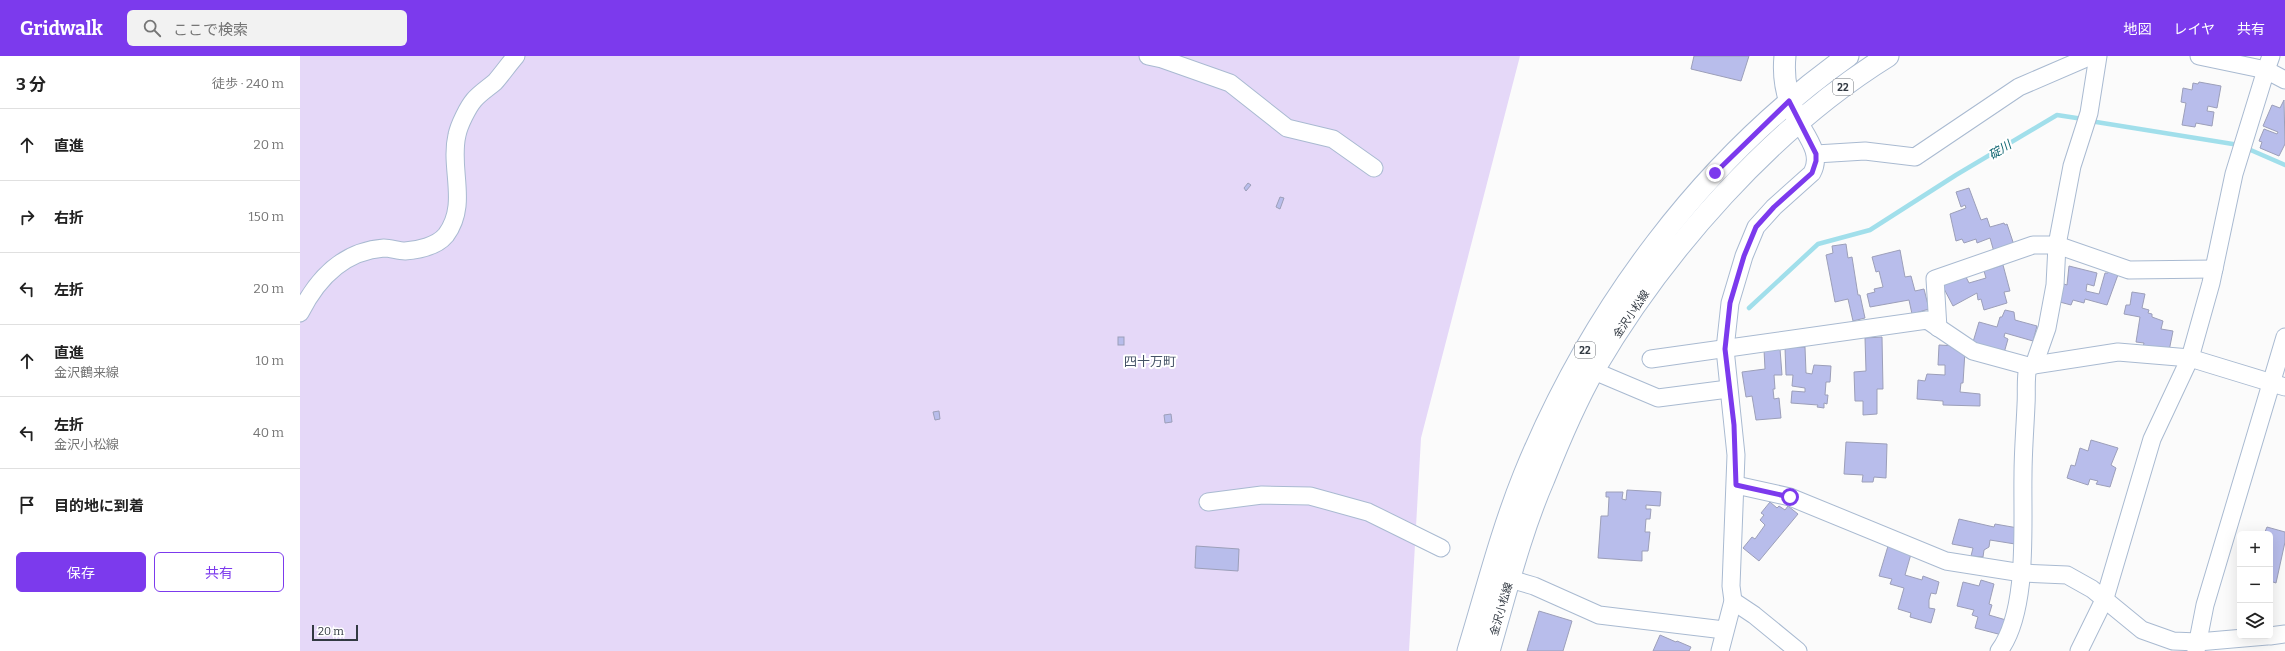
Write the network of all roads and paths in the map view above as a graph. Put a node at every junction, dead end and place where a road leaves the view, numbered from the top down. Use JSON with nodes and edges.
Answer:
{"nodes":[{"id":1,"x":516,"y":56,"type":"edge"},
{"id":2,"x":1148,"y":56,"type":"edge"},
{"id":3,"x":1785,"y":56,"type":"edge"},
{"id":4,"x":1848,"y":56,"type":"edge"},
{"id":5,"x":1888,"y":56,"type":"edge"},
{"id":6,"x":2091,"y":56,"type":"edge"},
{"id":7,"x":2098,"y":56,"type":"edge"},
{"id":8,"x":2199,"y":56,"type":"edge"},
{"id":9,"x":2268,"y":63,"type":"edge"},
{"id":10,"x":2285,"y":80,"type":"edge"},
{"id":11,"x":1789,"y":101,"type":"junction"},
{"id":12,"x":1799,"y":122,"type":"junction"},
{"id":13,"x":1816,"y":154,"type":"junction"},
{"id":14,"x":1374,"y":168,"type":"dead end"},
{"id":15,"x":2057,"y":245,"type":"junction"},
{"id":16,"x":2214,"y":269,"type":"junction"},
{"id":17,"x":300,"y":313,"type":"edge"},
{"id":18,"x":1938,"y":328,"type":"junction"},
{"id":19,"x":2285,"y":337,"type":"edge"},
{"id":20,"x":1725,"y":349,"type":"junction"},
{"id":21,"x":1651,"y":358,"type":"dead end"},
{"id":22,"x":2190,"y":358,"type":"junction"},
{"id":23,"x":2031,"y":366,"type":"junction"},
{"id":24,"x":1594,"y":371,"type":"junction"},
{"id":25,"x":2278,"y":385,"type":"edge"},
{"id":26,"x":1728,"y":389,"type":"junction"},
{"id":27,"x":1736,"y":485,"type":"junction"},
{"id":28,"x":1208,"y":502,"type":"dead end"},
{"id":29,"x":1441,"y":548,"type":"dead end"},
{"id":30,"x":2022,"y":573,"type":"junction"},
{"id":31,"x":1510,"y":579,"type":"junction"},
{"id":32,"x":2105,"y":598,"type":"junction"},
{"id":33,"x":1732,"y":601,"type":"junction"},
{"id":34,"x":1724,"y":630,"type":"junction"},
{"id":35,"x":2285,"y":634,"type":"edge"},
{"id":36,"x":2273,"y":636,"type":"edge"},
{"id":37,"x":2248,"y":639,"type":"edge"},
{"id":38,"x":2197,"y":647,"type":"edge"},
{"id":39,"x":1468,"y":651,"type":"edge"},
{"id":40,"x":1489,"y":651,"type":"edge"},
{"id":41,"x":1720,"y":651,"type":"edge"},
{"id":42,"x":1798,"y":651,"type":"edge"},
{"id":43,"x":1999,"y":651,"type":"edge"},
{"id":44,"x":2079,"y":651,"type":"edge"}],
"edges":[{"from":1,"to":17,"type":"street"},
{"from":2,"to":14,"type":"street"},
{"from":3,"to":11,"type":"main road"},
{"from":4,"to":11,"type":"main road","name":"金沢小松線","number":"22"},
{"from":5,"to":12,"type":"main road","name":"金沢小松線","number":"22"},
{"from":6,"to":13,"type":"street"},
{"from":7,"to":15,"type":"street"},
{"from":8,"to":9,"type":"street"},
{"from":9,"to":10,"type":"street"},
{"from":9,"to":16,"type":"street"},
{"from":11,"to":12,"type":"main road"},
{"from":11,"to":39,"type":"main road","name":"金沢小松線","number":"22"},
{"from":12,"to":13,"type":"street"},
{"from":12,"to":24,"type":"main road","name":"金沢小松線","number":"22"},
{"from":13,"to":20,"type":"street"},
{"from":15,"to":16,"type":"street"},
{"from":15,"to":18,"type":"street"},
{"from":15,"to":23,"type":"street"},
{"from":16,"to":22,"type":"street"},
{"from":18,"to":20,"type":"street"},
{"from":18,"to":23,"type":"street"},
{"from":19,"to":25,"type":"street"},
{"from":20,"to":21,"type":"street"},
{"from":20,"to":26,"type":"street"},
{"from":22,"to":23,"type":"street"},
{"from":22,"to":25,"type":"street"},
{"from":22,"to":32,"type":"street"},
{"from":23,"to":30,"type":"street"},
{"from":24,"to":26,"type":"street"},
{"from":24,"to":31,"type":"main road","name":"金沢小松線","number":"22"},
{"from":25,"to":38,"type":"street"},
{"from":26,"to":27,"type":"street"},
{"from":27,"to":30,"type":"street"},
{"from":27,"to":33,"type":"street"},
{"from":28,"to":29,"type":"street"},
{"from":30,"to":32,"type":"street"},
{"from":30,"to":43,"type":"street"},
{"from":31,"to":34,"type":"street"},
{"from":31,"to":40,"type":"main road","name":"金沢小松線","number":"22"},
{"from":32,"to":38,"type":"street"},
{"from":32,"to":44,"type":"street"},
{"from":33,"to":34,"type":"street"},
{"from":33,"to":42,"type":"street"},
{"from":34,"to":41,"type":"street"},
{"from":35,"to":36,"type":"street"},
{"from":37,"to":38,"type":"street"}]}
